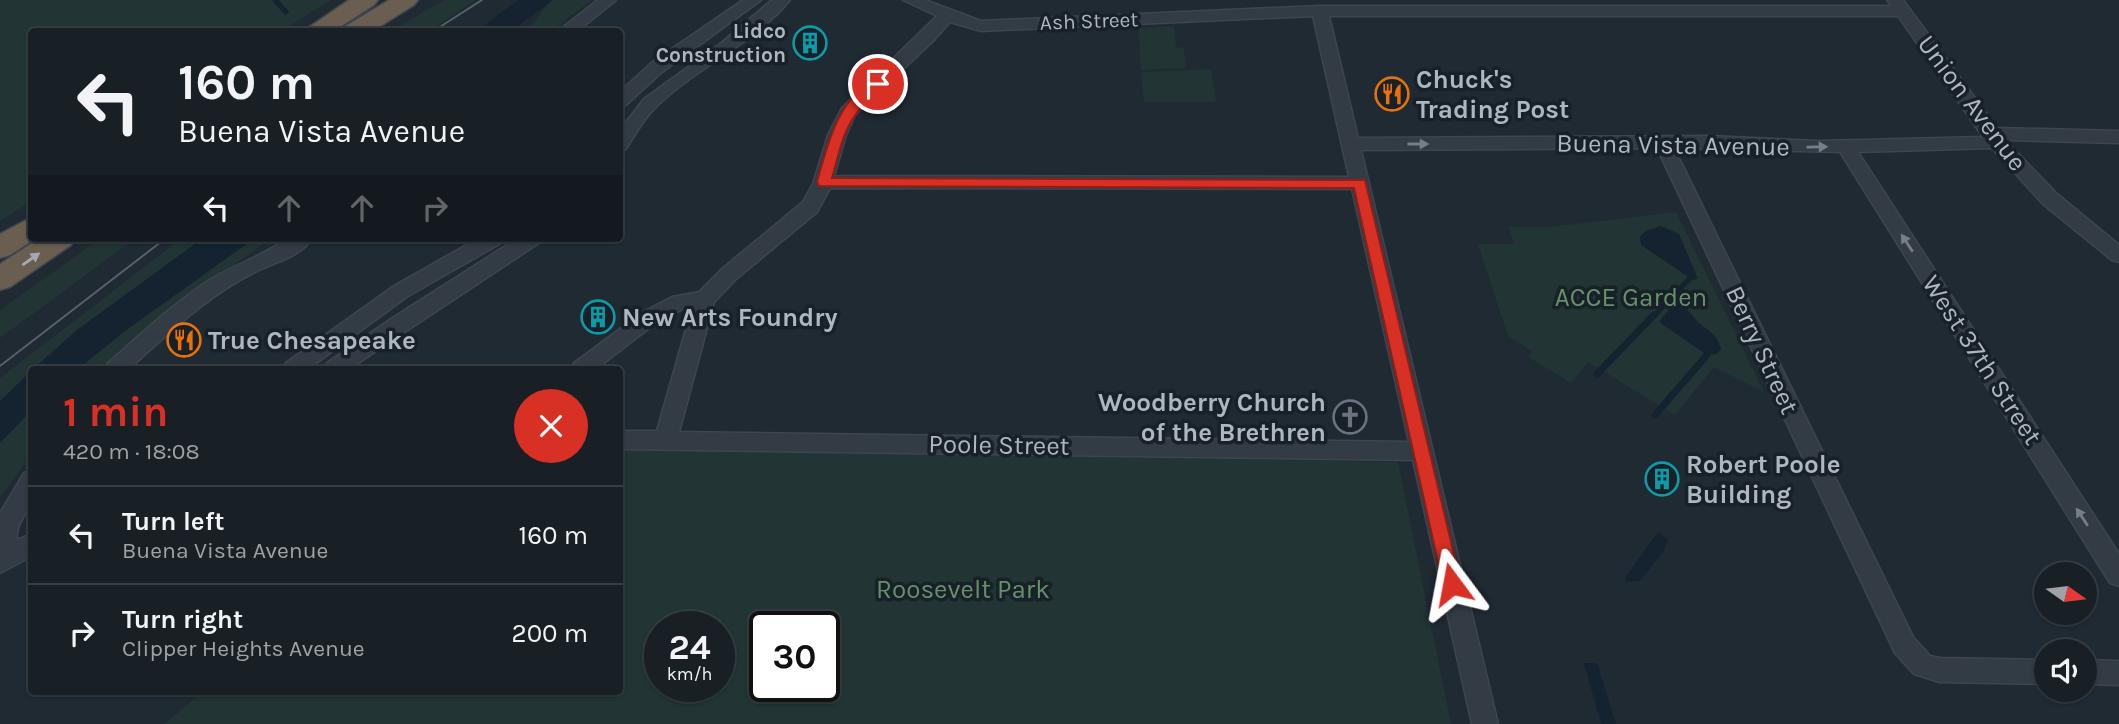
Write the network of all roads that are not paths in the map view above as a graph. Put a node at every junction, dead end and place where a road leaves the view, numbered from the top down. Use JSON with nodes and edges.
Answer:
{"nodes":[{"id":1,"x":366,"y":0,"type":"edge"},
{"id":2,"x":406,"y":0,"type":"edge"},
{"id":3,"x":608,"y":0,"type":"edge"},
{"id":4,"x":753,"y":0,"type":"edge"},
{"id":5,"x":782,"y":0,"type":"edge"},
{"id":6,"x":911,"y":0,"type":"edge"},
{"id":7,"x":1899,"y":5,"type":"edge"},
{"id":8,"x":1320,"y":11,"type":"junction"},
{"id":9,"x":947,"y":15,"type":"junction"},
{"id":10,"x":320,"y":28,"type":"edge"},
{"id":11,"x":360,"y":28,"type":"edge"},
{"id":12,"x":570,"y":28,"type":"edge"},
{"id":13,"x":623,"y":98,"type":"edge"},
{"id":14,"x":2119,"y":137,"type":"edge"},
{"id":15,"x":1993,"y":138,"type":"junction"},
{"id":16,"x":623,"y":139,"type":"edge"},
{"id":17,"x":1663,"y":143,"type":"junction"},
{"id":18,"x":1350,"y":144,"type":"junction"},
{"id":19,"x":1845,"y":146,"type":"junction"},
{"id":20,"x":824,"y":182,"type":"junction"},
{"id":21,"x":1360,"y":183,"type":"junction"},
{"id":22,"x":28,"y":230,"type":"edge"},
{"id":23,"x":55,"y":242,"type":"edge"},
{"id":24,"x":296,"y":242,"type":"edge"},
{"id":25,"x":487,"y":242,"type":"edge"},
{"id":26,"x":526,"y":242,"type":"edge"},
{"id":27,"x":0,"y":248,"type":"edge"},
{"id":28,"x":2119,"y":255,"type":"edge"},
{"id":29,"x":0,"y":279,"type":"edge"},
{"id":30,"x":705,"y":299,"type":"junction"},
{"id":31,"x":119,"y":366,"type":"edge"},
{"id":32,"x":297,"y":366,"type":"edge"},
{"id":33,"x":338,"y":366,"type":"edge"},
{"id":34,"x":585,"y":366,"type":"edge"},
{"id":35,"x":623,"y":440,"type":"edge"},
{"id":36,"x":665,"y":441,"type":"junction"},
{"id":37,"x":1421,"y":451,"type":"junction"},
{"id":38,"x":28,"y":486,"type":"edge"},
{"id":39,"x":14,"y":554,"type":"edge"},
{"id":40,"x":2119,"y":575,"type":"edge"},
{"id":41,"x":2034,"y":671,"type":"edge"},
{"id":42,"x":2097,"y":672,"type":"edge"},
{"id":43,"x":2119,"y":673,"type":"edge"},
{"id":44,"x":1485,"y":724,"type":"edge"}],
"edges":[{"from":1,"to":10,"type":"highway"},
{"from":2,"to":11,"type":"highway"},
{"from":3,"to":12,"type":"street"},
{"from":4,"to":13,"type":"street"},
{"from":5,"to":16,"type":"street"},
{"from":6,"to":9,"type":"street","name":"Ash Street"},
{"from":7,"to":8,"type":"street","name":"Ash Street"},
{"from":7,"to":15,"type":"street","name":"Union Avenue"},
{"from":8,"to":9,"type":"street","name":"Ash Street"},
{"from":8,"to":18,"type":"street"},
{"from":9,"to":20,"type":"street"},
{"from":14,"to":15,"type":"street","name":"Buena Vista Avenue"},
{"from":15,"to":19,"type":"street","name":"Buena Vista Avenue"},
{"from":15,"to":28,"type":"street","name":"Union Avenue"},
{"from":18,"to":17,"type":"street","name":"Buena Vista Avenue","one_way":true},
{"from":17,"to":19,"type":"street","name":"Buena Vista Avenue","one_way":true},
{"from":17,"to":41,"type":"street","name":"Berry Street"},
{"from":18,"to":21,"type":"street"},
{"from":40,"to":19,"type":"street","name":"West 37th Street","one_way":true},
{"from":20,"to":21,"type":"street"},
{"from":20,"to":30,"type":"street"},
{"from":21,"to":37,"type":"street"},
{"from":22,"to":27,"type":"highway"},
{"from":29,"to":23,"type":"highway","one_way":true},
{"from":24,"to":31,"type":"street"},
{"from":25,"to":32,"type":"street"},
{"from":26,"to":33,"type":"street"},
{"from":30,"to":34,"type":"street"},
{"from":30,"to":36,"type":"street"},
{"from":35,"to":36,"type":"street","name":"Poole Street"},
{"from":36,"to":37,"type":"street","name":"Poole Street"},
{"from":37,"to":44,"type":"street"},
{"from":38,"to":39,"type":"street"},
{"from":42,"to":43,"type":"street"}]}
